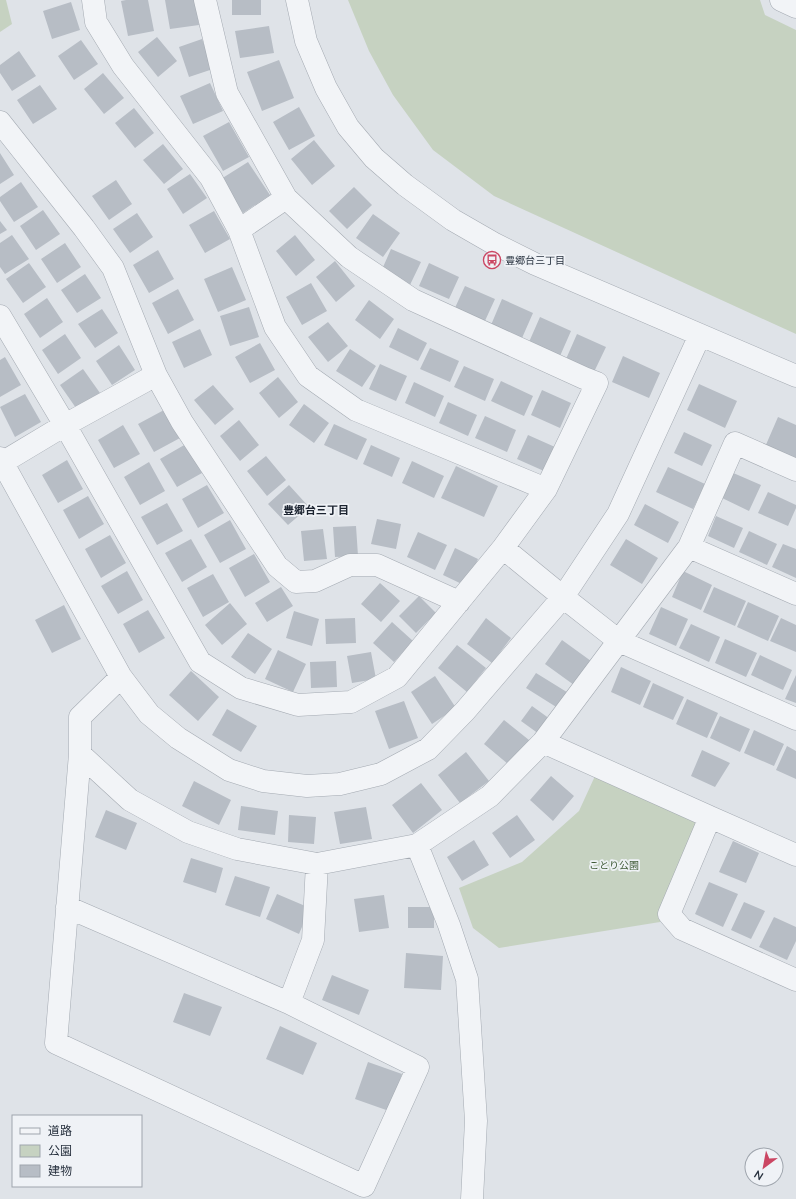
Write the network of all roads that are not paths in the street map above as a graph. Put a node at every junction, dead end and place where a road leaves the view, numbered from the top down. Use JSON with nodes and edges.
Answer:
{"nodes":[{"id":1,"x":93,"y":0,"type":"edge"},
{"id":2,"x":205,"y":0,"type":"edge"},
{"id":3,"x":297,"y":0,"type":"edge"},
{"id":4,"x":781,"y":0,"type":"edge"},
{"id":5,"x":796,"y":7,"type":"edge"},
{"id":6,"x":0,"y":122,"type":"edge"},
{"id":7,"x":286,"y":198,"type":"junction"},
{"id":8,"x":239,"y":230,"type":"junction"},
{"id":9,"x":0,"y":316,"type":"edge"},
{"id":10,"x":700,"y":335,"type":"junction"},
{"id":11,"x":156,"y":375,"type":"junction"},
{"id":12,"x":796,"y":376,"type":"edge"},
{"id":13,"x":65,"y":425,"type":"junction"},
{"id":14,"x":1,"y":461,"type":"edge"},
{"id":15,"x":796,"y":470,"type":"edge"},
{"id":16,"x":546,"y":489,"type":"junction"},
{"id":17,"x":689,"y":547,"type":"junction"},
{"id":18,"x":503,"y":548,"type":"junction"},
{"id":19,"x":796,"y":594,"type":"edge"},
{"id":20,"x":563,"y":597,"type":"junction"},
{"id":21,"x":459,"y":602,"type":"junction"},
{"id":22,"x":619,"y":641,"type":"junction"},
{"id":23,"x":121,"y":677,"type":"junction"},
{"id":24,"x":796,"y":719,"type":"edge"},
{"id":25,"x":543,"y":742,"type":"junction"},
{"id":26,"x":80,"y":754,"type":"junction"},
{"id":27,"x":710,"y":817,"type":"junction"},
{"id":28,"x":417,"y":845,"type":"junction"},
{"id":29,"x":796,"y":855,"type":"edge"},
{"id":30,"x":317,"y":864,"type":"junction"},
{"id":31,"x":67,"y":907,"type":"junction"},
{"id":32,"x":796,"y":980,"type":"edge"},
{"id":33,"x":289,"y":1002,"type":"junction"},
{"id":34,"x":472,"y":1199,"type":"edge"}],
"edges":[{"from":1,"to":8,"type":"street"},
{"from":2,"to":7,"type":"street"},
{"from":3,"to":10,"type":"street"},
{"from":4,"to":5,"type":"street"},
{"from":6,"to":11,"type":"street"},
{"from":7,"to":8,"type":"street"},
{"from":7,"to":16,"type":"street"},
{"from":8,"to":16,"type":"street"},
{"from":9,"to":13,"type":"street"},
{"from":10,"to":12,"type":"street"},
{"from":10,"to":20,"type":"street"},
{"from":11,"to":13,"type":"street"},
{"from":11,"to":21,"type":"street"},
{"from":13,"to":14,"type":"street"},
{"from":13,"to":21,"type":"street"},
{"from":14,"to":23,"type":"street"},
{"from":15,"to":17,"type":"street"},
{"from":16,"to":18,"type":"street"},
{"from":17,"to":19,"type":"street"},
{"from":17,"to":22,"type":"street"},
{"from":18,"to":20,"type":"street"},
{"from":18,"to":21,"type":"street"},
{"from":20,"to":22,"type":"street"},
{"from":20,"to":23,"type":"street"},
{"from":22,"to":24,"type":"street"},
{"from":22,"to":25,"type":"street"},
{"from":23,"to":26,"type":"street"},
{"from":25,"to":27,"type":"street"},
{"from":25,"to":28,"type":"street"},
{"from":26,"to":30,"type":"street"},
{"from":26,"to":31,"type":"street"},
{"from":27,"to":29,"type":"street"},
{"from":27,"to":32,"type":"street"},
{"from":28,"to":30,"type":"street"},
{"from":28,"to":34,"type":"street"},
{"from":30,"to":33,"type":"street"},
{"from":31,"to":33,"type":"street"},
{"from":31,"to":33,"type":"street"}]}
